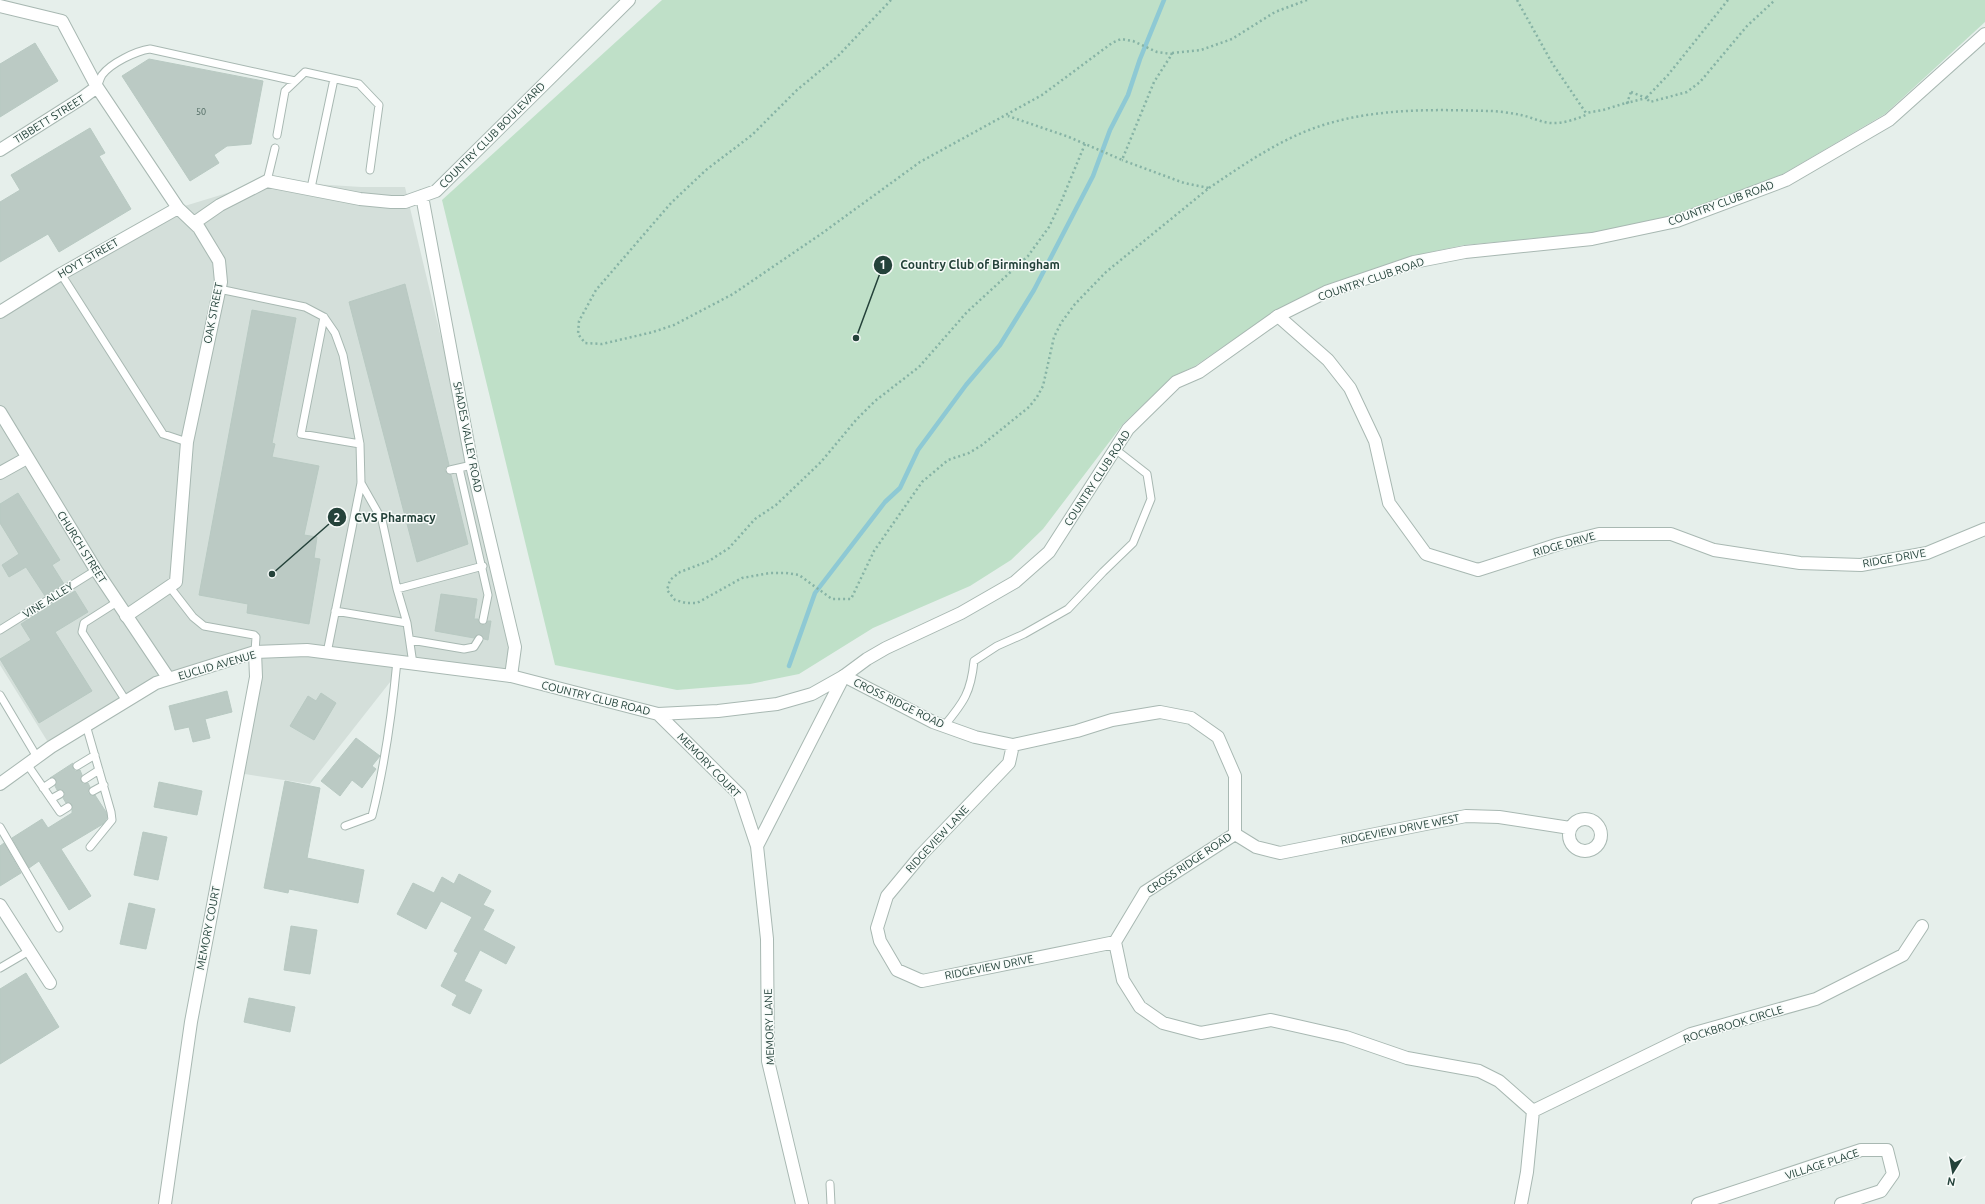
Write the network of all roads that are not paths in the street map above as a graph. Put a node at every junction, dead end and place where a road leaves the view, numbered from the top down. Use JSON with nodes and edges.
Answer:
{"nodes":[{"id":1,"x":629,"y":0,"type":"edge"},
{"id":2,"x":0,"y":6,"type":"edge"},
{"id":3,"x":1985,"y":34,"type":"edge"},
{"id":4,"x":334,"y":79,"type":"junction"},
{"id":5,"x":295,"y":81,"type":"junction"},
{"id":6,"x":97,"y":87,"type":"junction"},
{"id":7,"x":277,"y":135,"type":"dead end"},
{"id":8,"x":274,"y":148,"type":"dead end"},
{"id":9,"x":0,"y":150,"type":"edge"},
{"id":10,"x":370,"y":170,"type":"dead end"},
{"id":11,"x":267,"y":181,"type":"junction"},
{"id":12,"x":311,"y":188,"type":"junction"},
{"id":13,"x":422,"y":196,"type":"junction"},
{"id":14,"x":178,"y":208,"type":"junction"},
{"id":15,"x":194,"y":223,"type":"junction"},
{"id":16,"x":61,"y":274,"type":"junction"},
{"id":17,"x":219,"y":289,"type":"junction"},
{"id":18,"x":0,"y":312,"type":"edge"},
{"id":19,"x":1278,"y":316,"type":"junction"},
{"id":20,"x":324,"y":317,"type":"junction"},
{"id":21,"x":0,"y":412,"type":"edge"},
{"id":22,"x":187,"y":442,"type":"junction"},
{"id":23,"x":360,"y":444,"type":"junction"},
{"id":24,"x":1115,"y":449,"type":"junction"},
{"id":25,"x":27,"y":458,"type":"junction"},
{"id":26,"x":472,"y":465,"type":"junction"},
{"id":27,"x":459,"y":468,"type":"junction"},
{"id":28,"x":450,"y":470,"type":"dead end"},
{"id":29,"x":0,"y":473,"type":"edge"},
{"id":30,"x":361,"y":483,"type":"junction"},
{"id":31,"x":1985,"y":529,"type":"edge"},
{"id":32,"x":483,"y":566,"type":"junction"},
{"id":33,"x":96,"y":570,"type":"junction"},
{"id":34,"x":169,"y":586,"type":"junction"},
{"id":35,"x":398,"y":589,"type":"junction"},
{"id":36,"x":117,"y":602,"type":"junction"},
{"id":37,"x":335,"y":611,"type":"junction"},
{"id":38,"x":126,"y":616,"type":"junction"},
{"id":39,"x":483,"y":620,"type":"dead end"},
{"id":40,"x":407,"y":623,"type":"junction"},
{"id":41,"x":0,"y":630,"type":"edge"},
{"id":42,"x":479,"y":639,"type":"dead end"},
{"id":43,"x":410,"y":640,"type":"junction"},
{"id":44,"x":255,"y":652,"type":"junction"},
{"id":45,"x":327,"y":653,"type":"junction"},
{"id":46,"x":397,"y":662,"type":"junction"},
{"id":47,"x":413,"y":664,"type":"junction"},
{"id":48,"x":510,"y":676,"type":"junction"},
{"id":49,"x":844,"y":676,"type":"junction"},
{"id":50,"x":169,"y":679,"type":"junction"},
{"id":51,"x":0,"y":695,"type":"edge"},
{"id":52,"x":126,"y":701,"type":"junction"},
{"id":53,"x":658,"y":714,"type":"junction"},
{"id":54,"x":86,"y":725,"type":"junction"},
{"id":55,"x":944,"y":726,"type":"junction"},
{"id":56,"x":1012,"y":745,"type":"junction"},
{"id":57,"x":95,"y":755,"type":"junction"},
{"id":58,"x":37,"y":757,"type":"junction"},
{"id":59,"x":27,"y":764,"type":"junction"},
{"id":60,"x":77,"y":766,"type":"dead end"},
{"id":61,"x":99,"y":770,"type":"junction"},
{"id":62,"x":85,"y":779,"type":"dead end"},
{"id":63,"x":52,"y":782,"type":"dead end"},
{"id":64,"x":0,"y":784,"type":"edge"},
{"id":65,"x":104,"y":785,"type":"junction"},
{"id":66,"x":43,"y":788,"type":"junction"},
{"id":67,"x":93,"y":791,"type":"dead end"},
{"id":68,"x":60,"y":794,"type":"dead end"},
{"id":69,"x":51,"y":799,"type":"junction"},
{"id":70,"x":68,"y":807,"type":"dead end"},
{"id":71,"x":345,"y":826,"type":"dead end"},
{"id":72,"x":0,"y":828,"type":"edge"},
{"id":73,"x":1570,"y":828,"type":"dead end"},
{"id":74,"x":1235,"y":834,"type":"junction"},
{"id":75,"x":758,"y":846,"type":"junction"},
{"id":76,"x":90,"y":847,"type":"dead end"},
{"id":77,"x":0,"y":905,"type":"edge"},
{"id":78,"x":1922,"y":926,"type":"dead end"},
{"id":79,"x":59,"y":928,"type":"dead end"},
{"id":80,"x":880,"y":941,"type":"joint"},
{"id":81,"x":1115,"y":942,"type":"junction"},
{"id":82,"x":28,"y":951,"type":"junction"},
{"id":83,"x":0,"y":968,"type":"edge"},
{"id":84,"x":50,"y":983,"type":"dead end"},
{"id":85,"x":1533,"y":1111,"type":"junction"},
{"id":86,"x":830,"y":1184,"type":"dead end"},
{"id":87,"x":165,"y":1204,"type":"edge"},
{"id":88,"x":802,"y":1204,"type":"edge"},
{"id":89,"x":832,"y":1204,"type":"edge"},
{"id":90,"x":1521,"y":1204,"type":"edge"},
{"id":91,"x":1698,"y":1204,"type":"edge"},
{"id":92,"x":1841,"y":1204,"type":"edge"}],
"edges":[{"from":1,"to":13,"type":"street","name":"COUNTRY CLUB BOULEVARD"},
{"from":2,"to":6,"type":"street","name":"OAK STREET"},
{"from":3,"to":19,"type":"street","name":"COUNTRY CLUB ROAD"},
{"from":4,"to":5,"type":"lane"},
{"from":4,"to":10,"type":"lane"},
{"from":4,"to":12,"type":"lane"},
{"from":5,"to":6,"type":"lane"},
{"from":5,"to":7,"type":"lane"},
{"from":6,"to":9,"type":"street","name":"TIBBETT STREET"},
{"from":6,"to":14,"type":"street","name":"OAK STREET"},
{"from":8,"to":11,"type":"lane"},
{"from":11,"to":12,"type":"street","name":"COUNTRY CLUB BOULEVARD"},
{"from":11,"to":15,"type":"street"},
{"from":12,"to":13,"type":"street","name":"COUNTRY CLUB BOULEVARD"},
{"from":13,"to":26,"type":"street","name":"SHADES VALLEY ROAD"},
{"from":14,"to":15,"type":"street","name":"OAK STREET"},
{"from":14,"to":16,"type":"street","name":"HOYT STREET"},
{"from":15,"to":17,"type":"street","name":"OAK STREET"},
{"from":16,"to":18,"type":"street","name":"HOYT STREET"},
{"from":16,"to":22,"type":"lane"},
{"from":17,"to":20,"type":"lane"},
{"from":17,"to":22,"type":"street","name":"OAK STREET"},
{"from":19,"to":24,"type":"street","name":"COUNTRY CLUB ROAD"},
{"from":19,"to":31,"type":"street","name":"RIDGE DRIVE"},
{"from":20,"to":23,"type":"lane"},
{"from":20,"to":23,"type":"lane"},
{"from":21,"to":25,"type":"street","name":"CHURCH STREET"},
{"from":22,"to":34,"type":"street","name":"OAK STREET"},
{"from":23,"to":30,"type":"lane"},
{"from":24,"to":49,"type":"street","name":"COUNTRY CLUB ROAD"},
{"from":24,"to":55,"type":"lane"},
{"from":25,"to":29,"type":"street"},
{"from":25,"to":33,"type":"street","name":"CHURCH STREET"},
{"from":26,"to":27,"type":"lane"},
{"from":26,"to":48,"type":"street","name":"SHADES VALLEY ROAD"},
{"from":27,"to":28,"type":"lane"},
{"from":27,"to":32,"type":"lane"},
{"from":30,"to":35,"type":"lane"},
{"from":30,"to":37,"type":"lane"},
{"from":32,"to":35,"type":"lane"},
{"from":32,"to":39,"type":"lane"},
{"from":33,"to":36,"type":"street","name":"CHURCH STREET"},
{"from":33,"to":41,"type":"lane","name":"VINE ALLEY"},
{"from":34,"to":38,"type":"street","name":"OAK STREET"},
{"from":34,"to":44,"type":"lane"},
{"from":35,"to":40,"type":"lane"},
{"from":36,"to":38,"type":"street","name":"CHURCH STREET"},
{"from":36,"to":52,"type":"lane"},
{"from":37,"to":40,"type":"lane"},
{"from":37,"to":45,"type":"lane"},
{"from":38,"to":50,"type":"street","name":"CHURCH STREET"},
{"from":40,"to":43,"type":"lane"},
{"from":42,"to":43,"type":"lane"},
{"from":43,"to":47,"type":"lane"},
{"from":44,"to":45,"type":"street","name":"EUCLID AVENUE"},
{"from":44,"to":50,"type":"street","name":"EUCLID AVENUE"},
{"from":44,"to":87,"type":"street","name":"MEMORY COURT"},
{"from":45,"to":46,"type":"street","name":"EUCLID AVENUE"},
{"from":46,"to":47,"type":"street","name":"EUCLID AVENUE"},
{"from":46,"to":71,"type":"lane"},
{"from":47,"to":48,"type":"street","name":"EUCLID AVENUE"},
{"from":48,"to":53,"type":"street","name":"COUNTRY CLUB ROAD"},
{"from":49,"to":53,"type":"street","name":"COUNTRY CLUB ROAD"},
{"from":49,"to":55,"type":"street","name":"CROSS RIDGE ROAD"},
{"from":49,"to":75,"type":"street","name":"COUNTRY CLUB ROAD"},
{"from":50,"to":52,"type":"street","name":"EUCLID AVENUE"},
{"from":51,"to":58,"type":"lane"},
{"from":52,"to":54,"type":"street","name":"EUCLID AVENUE"},
{"from":53,"to":75,"type":"street","name":"MEMORY COURT"},
{"from":54,"to":57,"type":"lane"},
{"from":54,"to":58,"type":"street","name":"EUCLID AVENUE"},
{"from":55,"to":56,"type":"street","name":"CROSS RIDGE ROAD"},
{"from":56,"to":74,"type":"street","name":"CROSS RIDGE ROAD"},
{"from":56,"to":80,"type":"street","name":"RIDGEVIEW LANE"},
{"from":57,"to":60,"type":"lane"},
{"from":57,"to":61,"type":"lane"},
{"from":58,"to":59,"type":"street","name":"EUCLID AVENUE"},
{"from":59,"to":64,"type":"street","name":"EUCLID AVENUE"},
{"from":59,"to":66,"type":"lane"},
{"from":61,"to":62,"type":"lane"},
{"from":61,"to":65,"type":"lane"},
{"from":63,"to":66,"type":"lane"},
{"from":65,"to":67,"type":"lane"},
{"from":65,"to":76,"type":"lane"},
{"from":66,"to":69,"type":"lane"},
{"from":68,"to":69,"type":"lane"},
{"from":69,"to":70,"type":"lane"},
{"from":72,"to":79,"type":"lane"},
{"from":73,"to":74,"type":"street","name":"RIDGEVIEW DRIVE WEST"},
{"from":74,"to":81,"type":"street","name":"CROSS RIDGE ROAD"},
{"from":75,"to":88,"type":"street","name":"MEMORY LANE"},
{"from":77,"to":82,"type":"street"},
{"from":78,"to":85,"type":"street","name":"ROCKBROOK CIRCLE"},
{"from":80,"to":81,"type":"street","name":"RIDGEVIEW DRIVE"},
{"from":81,"to":85,"type":"street"},
{"from":82,"to":83,"type":"lane"},
{"from":82,"to":84,"type":"street"},
{"from":85,"to":90,"type":"street"},
{"from":86,"to":89,"type":"lane"},
{"from":91,"to":92,"type":"street","name":"VILLAGE PLACE"}]}
